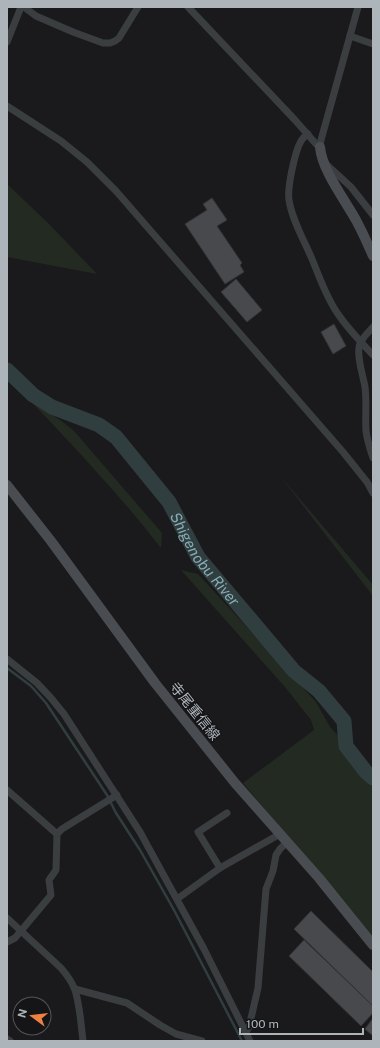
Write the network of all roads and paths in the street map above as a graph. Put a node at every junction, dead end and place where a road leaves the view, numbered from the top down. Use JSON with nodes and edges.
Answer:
{"nodes":[{"id":1,"x":21,"y":7,"type":"edge"},
{"id":2,"x":24,"y":7,"type":"edge"},
{"id":3,"x":138,"y":7,"type":"edge"},
{"id":4,"x":188,"y":7,"type":"edge"},
{"id":5,"x":358,"y":7,"type":"edge"},
{"id":6,"x":350,"y":36,"type":"junction"},
{"id":7,"x":7,"y":42,"type":"edge"},
{"id":8,"x":373,"y":44,"type":"edge"},
{"id":9,"x":7,"y":106,"type":"edge"},
{"id":10,"x":308,"y":134,"type":"junction"},
{"id":11,"x":320,"y":147,"type":"junction"},
{"id":12,"x":323,"y":160,"type":"junction"},
{"id":13,"x":373,"y":215,"type":"edge"},
{"id":14,"x":373,"y":256,"type":"edge"},
{"id":15,"x":373,"y":327,"type":"edge"},
{"id":16,"x":360,"y":340,"type":"junction"},
{"id":17,"x":373,"y":356,"type":"edge"},
{"id":18,"x":373,"y":458,"type":"edge"},
{"id":19,"x":370,"y":480,"type":"edge"},
{"id":20,"x":7,"y":485,"type":"edge"},
{"id":21,"x":373,"y":493,"type":"edge"},
{"id":22,"x":7,"y":659,"type":"edge"},
{"id":23,"x":7,"y":790,"type":"edge"},
{"id":24,"x":117,"y":795,"type":"junction"},
{"id":25,"x":227,"y":813,"type":"dead end"},
{"id":26,"x":57,"y":834,"type":"junction"},
{"id":27,"x":280,"y":834,"type":"junction"},
{"id":28,"x":287,"y":842,"type":"junction"},
{"id":29,"x":220,"y":868,"type":"junction"},
{"id":30,"x":177,"y":899,"type":"junction"},
{"id":31,"x":7,"y":918,"type":"edge"},
{"id":32,"x":21,"y":931,"type":"junction"},
{"id":33,"x":7,"y":942,"type":"edge"},
{"id":34,"x":373,"y":945,"type":"edge"},
{"id":35,"x":75,"y":989,"type":"junction"},
{"id":36,"x":246,"y":1032,"type":"junction"},
{"id":37,"x":7,"y":1039,"type":"edge"},
{"id":38,"x":10,"y":1041,"type":"edge"},
{"id":39,"x":83,"y":1041,"type":"edge"},
{"id":40,"x":202,"y":1041,"type":"edge"},
{"id":41,"x":250,"y":1041,"type":"edge"}],
"edges":[{"from":1,"to":7,"type":"street"},
{"from":2,"to":3,"type":"street"},
{"from":4,"to":10,"type":"street"},
{"from":5,"to":6,"type":"street"},
{"from":6,"to":8,"type":"street"},
{"from":6,"to":11,"type":"street"},
{"from":9,"to":19,"type":"street"},
{"from":10,"to":11,"type":"street"},
{"from":10,"to":16,"type":"street"},
{"from":11,"to":12,"type":"main road"},
{"from":12,"to":13,"type":"street"},
{"from":12,"to":14,"type":"main road"},
{"from":15,"to":16,"type":"street"},
{"from":16,"to":17,"type":"street"},
{"from":16,"to":18,"type":"street"},
{"from":19,"to":21,"type":"street"},
{"from":20,"to":27,"type":"main road","name":"寺尾重信線"},
{"from":22,"to":24,"type":"street"},
{"from":23,"to":26,"type":"street"},
{"from":24,"to":26,"type":"street"},
{"from":24,"to":30,"type":"street"},
{"from":25,"to":29,"type":"street"},
{"from":26,"to":32,"type":"street"},
{"from":27,"to":28,"type":"main road","name":"寺尾重信線"},
{"from":27,"to":29,"type":"street"},
{"from":28,"to":34,"type":"main road","name":"寺尾重信線"},
{"from":28,"to":36,"type":"street"},
{"from":29,"to":30,"type":"street"},
{"from":30,"to":36,"type":"street"},
{"from":31,"to":32,"type":"street"},
{"from":32,"to":33,"type":"street"},
{"from":32,"to":35,"type":"street"},
{"from":35,"to":39,"type":"street"},
{"from":35,"to":40,"type":"street"},
{"from":36,"to":41,"type":"street"},
{"from":37,"to":38,"type":"street"}]}
